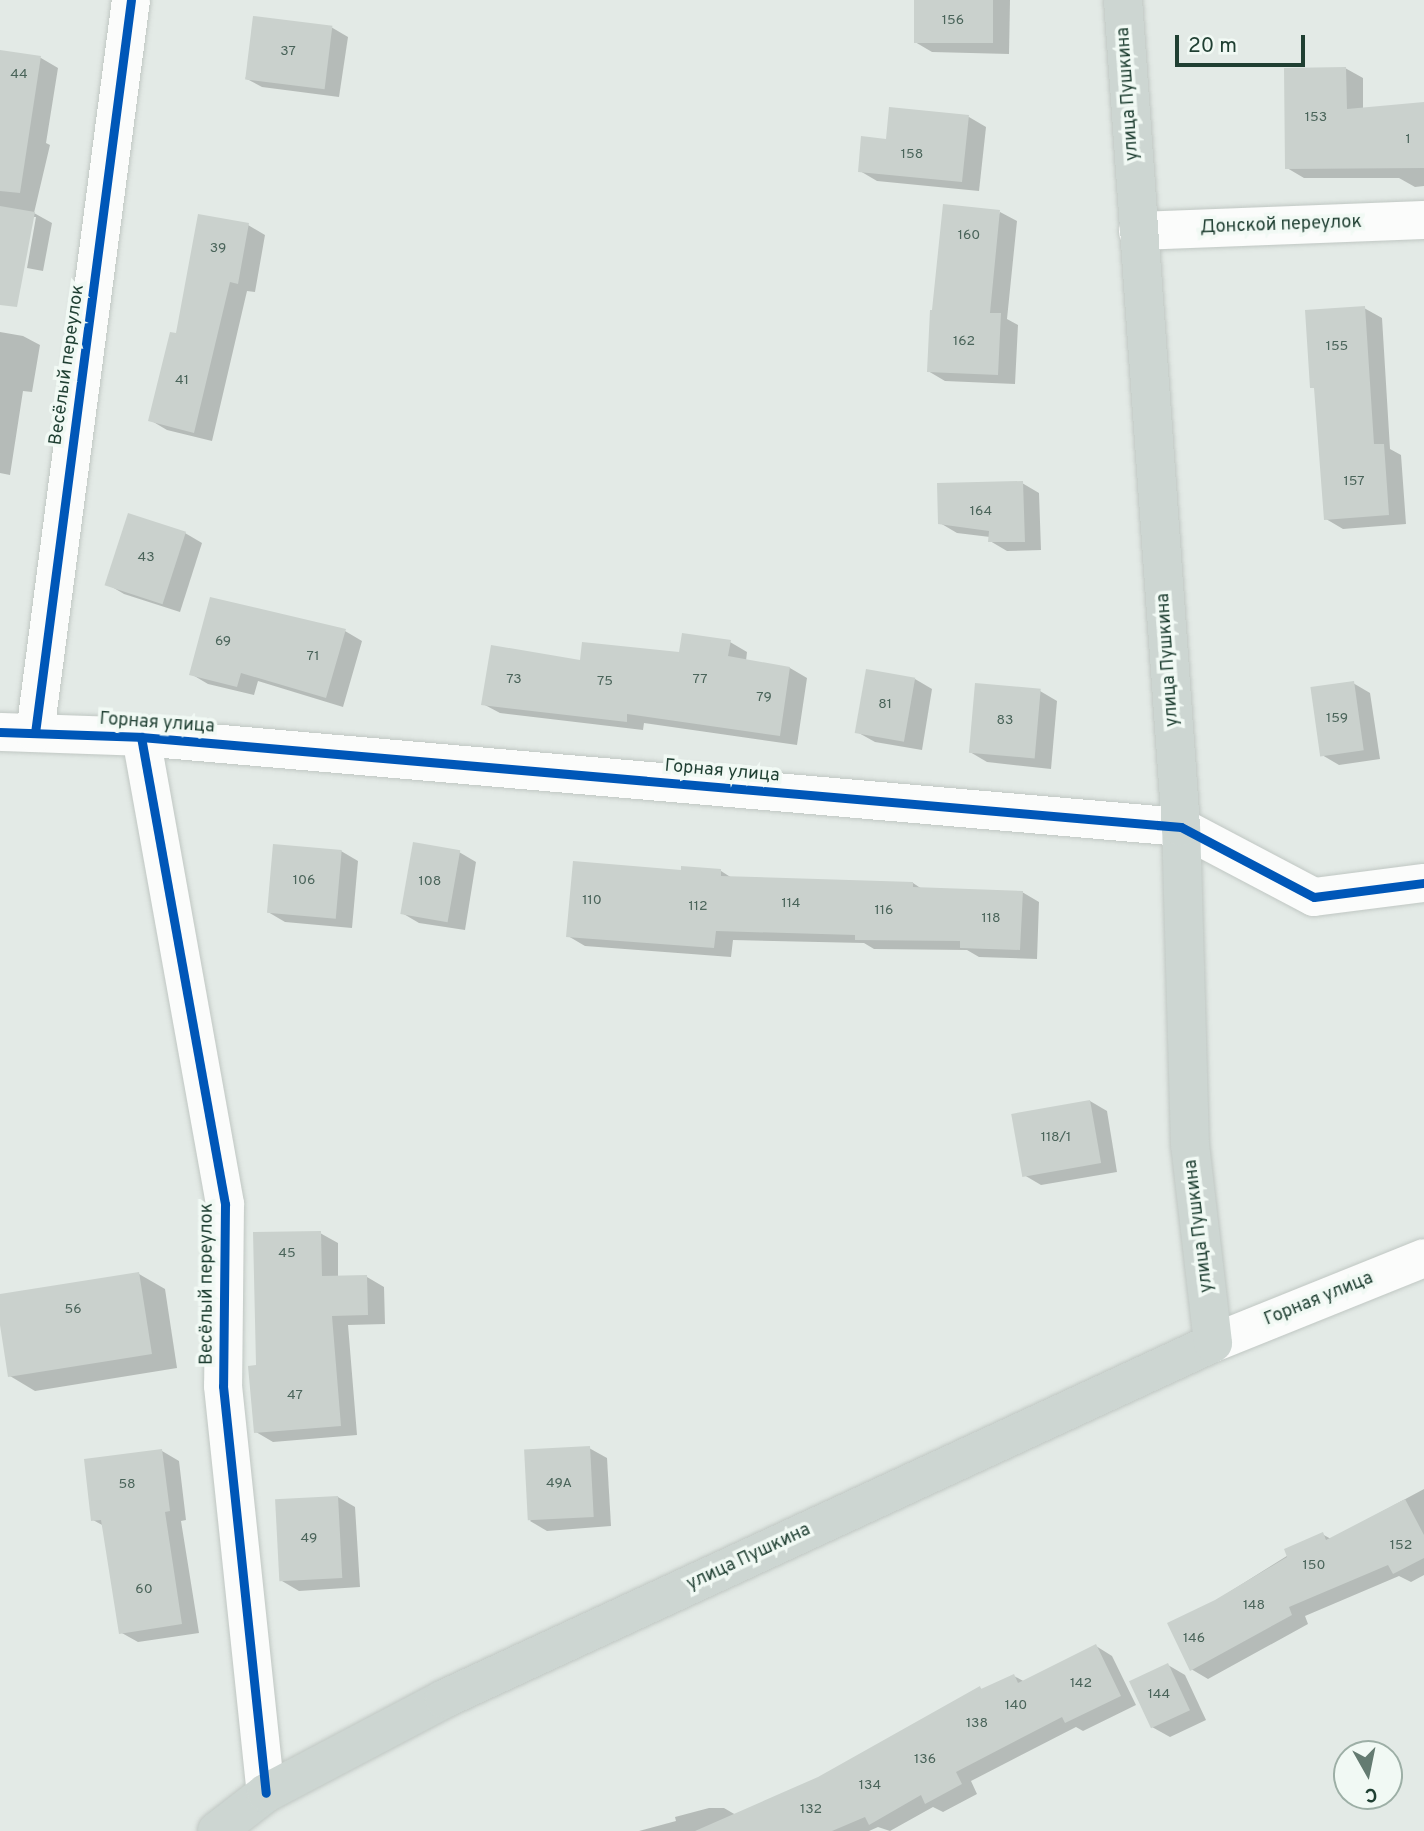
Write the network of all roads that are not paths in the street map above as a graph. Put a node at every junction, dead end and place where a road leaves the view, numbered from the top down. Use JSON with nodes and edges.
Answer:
{"nodes":[{"id":1,"x":131,"y":0,"type":"edge"},
{"id":2,"x":1123,"y":0,"type":"edge"},
{"id":3,"x":1424,"y":220,"type":"edge"},
{"id":4,"x":1138,"y":231,"type":"junction"},
{"id":5,"x":18,"y":733,"type":"edge"},
{"id":6,"x":141,"y":737,"type":"junction"},
{"id":7,"x":1181,"y":827,"type":"junction"},
{"id":8,"x":1424,"y":883,"type":"edge"},
{"id":9,"x":1424,"y":1258,"type":"edge"},
{"id":10,"x":1213,"y":1343,"type":"junction"},
{"id":11,"x":266,"y":1793,"type":"junction"},
{"id":12,"x":217,"y":1831,"type":"edge"}],
"edges":[{"from":1,"to":5,"type":"street","name":"Весёлый переулок"},
{"from":2,"to":4,"type":"main road","name":"улица Пушкина"},
{"from":3,"to":4,"type":"street","name":"Донской переулок"},
{"from":4,"to":7,"type":"main road","name":"улица Пушкина"},
{"from":5,"to":6,"type":"street","name":"Горная улица"},
{"from":6,"to":7,"type":"street","name":"Горная улица"},
{"from":6,"to":11,"type":"street","name":"Весёлый переулок"},
{"from":7,"to":8,"type":"street","name":"Горная улица"},
{"from":7,"to":10,"type":"main road","name":"улица Пушкина"},
{"from":9,"to":10,"type":"street","name":"Горная улица"},
{"from":10,"to":11,"type":"main road","name":"улица Пушкина"},
{"from":11,"to":12,"type":"main road","name":"улица Пушкина"}]}
